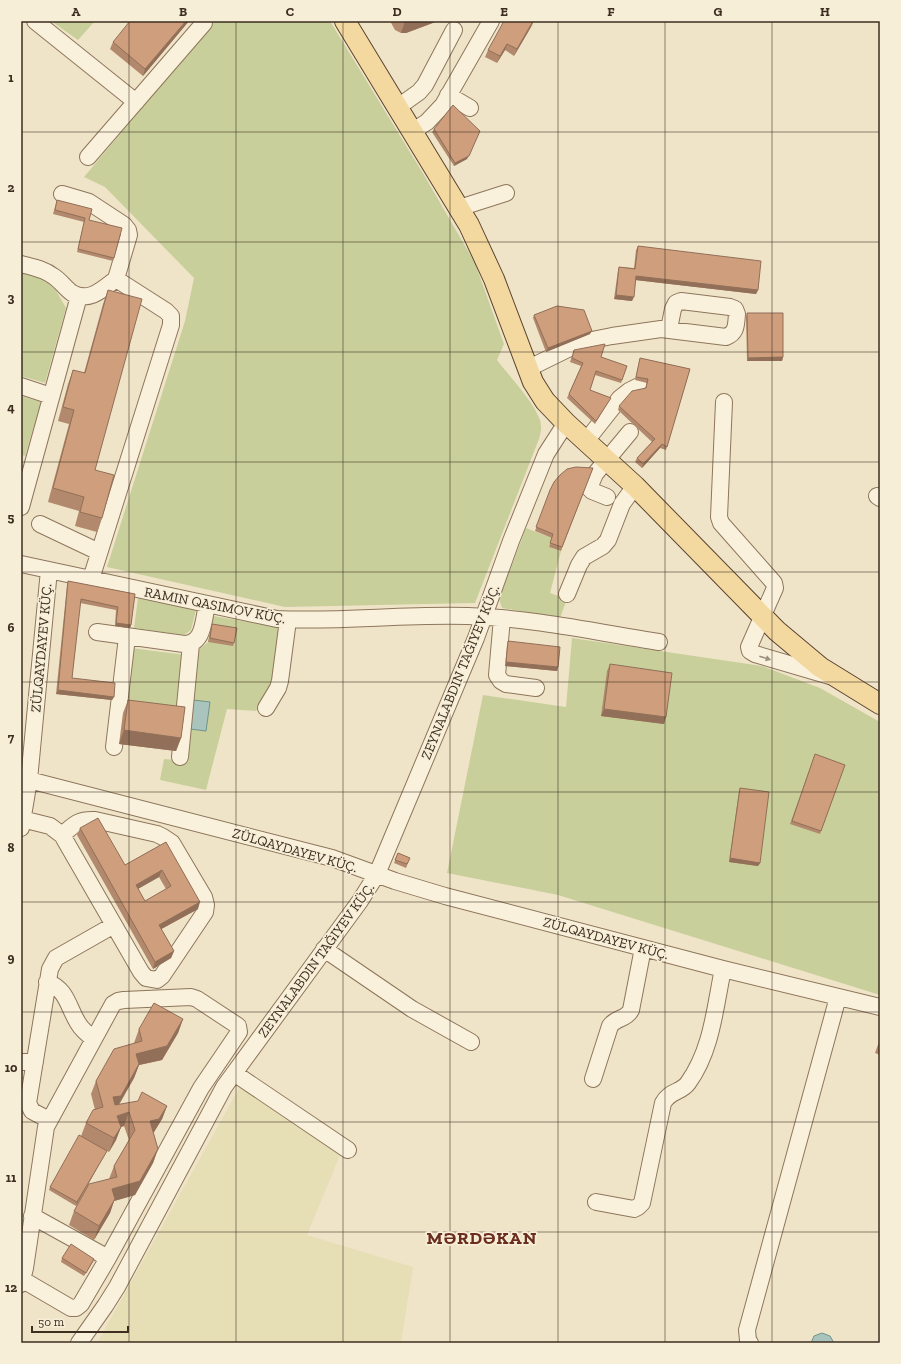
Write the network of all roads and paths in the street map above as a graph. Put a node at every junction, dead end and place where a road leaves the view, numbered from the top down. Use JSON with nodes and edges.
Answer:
{"nodes":[{"id":1,"x":36,"y":21,"type":"edge"},
{"id":2,"x":345,"y":21,"type":"edge"},
{"id":3,"x":491,"y":21,"type":"edge"},
{"id":4,"x":204,"y":23,"type":"dead end"},
{"id":5,"x":454,"y":30,"type":"dead end"},
{"id":6,"x":448,"y":95,"type":"junction"},
{"id":7,"x":136,"y":102,"type":"junction"},
{"id":8,"x":398,"y":107,"type":"junction"},
{"id":9,"x":470,"y":108,"type":"dead end"},
{"id":10,"x":413,"y":131,"type":"junction"},
{"id":11,"x":88,"y":157,"type":"dead end"},
{"id":12,"x":506,"y":193,"type":"dead end"},
{"id":13,"x":62,"y":194,"type":"dead end"},
{"id":14,"x":459,"y":208,"type":"junction"},
{"id":15,"x":21,"y":264,"type":"edge"},
{"id":16,"x":116,"y":279,"type":"junction"},
{"id":17,"x":79,"y":296,"type":"junction"},
{"id":18,"x":669,"y":330,"type":"dead end"},
{"id":19,"x":527,"y":369,"type":"junction"},
{"id":20,"x":21,"y":386,"type":"edge"},
{"id":21,"x":639,"y":386,"type":"dead end"},
{"id":22,"x":51,"y":396,"type":"junction"},
{"id":23,"x":724,"y":402,"type":"dead end"},
{"id":24,"x":566,"y":423,"type":"junction"},
{"id":25,"x":630,"y":432,"type":"dead end"},
{"id":26,"x":586,"y":441,"type":"junction"},
{"id":27,"x":607,"y":460,"type":"junction"},
{"id":28,"x":24,"y":486,"type":"edge"},
{"id":29,"x":635,"y":486,"type":"junction"},
{"id":30,"x":607,"y":496,"type":"dead end"},
{"id":31,"x":21,"y":506,"type":"edge"},
{"id":32,"x":40,"y":524,"type":"dead end"},
{"id":33,"x":99,"y":552,"type":"junction"},
{"id":34,"x":21,"y":564,"type":"edge"},
{"id":35,"x":49,"y":570,"type":"junction"},
{"id":36,"x":91,"y":579,"type":"junction"},
{"id":37,"x":567,"y":594,"type":"dead end"},
{"id":38,"x":207,"y":605,"type":"junction"},
{"id":39,"x":484,"y":617,"type":"junction"},
{"id":40,"x":762,"y":617,"type":"junction"},
{"id":41,"x":502,"y":618,"type":"junction"},
{"id":42,"x":288,"y":620,"type":"junction"},
{"id":43,"x":97,"y":632,"type":"dead end"},
{"id":44,"x":127,"y":637,"type":"junction"},
{"id":45,"x":659,"y":642,"type":"dead end"},
{"id":46,"x":191,"y":644,"type":"junction"},
{"id":47,"x":837,"y":678,"type":"junction"},
{"id":48,"x":536,"y":688,"type":"dead end"},
{"id":49,"x":880,"y":704,"type":"edge"},
{"id":50,"x":266,"y":708,"type":"dead end"},
{"id":51,"x":114,"y":747,"type":"dead end"},
{"id":52,"x":180,"y":757,"type":"dead end"},
{"id":53,"x":29,"y":780,"type":"junction"},
{"id":54,"x":22,"y":823,"type":"edge"},
{"id":55,"x":62,"y":835,"type":"junction"},
{"id":56,"x":377,"y":874,"type":"junction"},
{"id":57,"x":114,"y":925,"type":"junction"},
{"id":58,"x":643,"y":948,"type":"junction"},
{"id":59,"x":324,"y":950,"type":"junction"},
{"id":60,"x":723,"y":969,"type":"junction"},
{"id":61,"x":47,"y":982,"type":"junction"},
{"id":62,"x":838,"y":997,"type":"junction"},
{"id":63,"x":880,"y":1007,"type":"edge"},
{"id":64,"x":94,"y":1039,"type":"junction"},
{"id":65,"x":471,"y":1042,"type":"dead end"},
{"id":66,"x":25,"y":1061,"type":"edge"},
{"id":67,"x":234,"y":1073,"type":"junction"},
{"id":68,"x":593,"y":1079,"type":"dead end"},
{"id":69,"x":49,"y":1120,"type":"junction"},
{"id":70,"x":348,"y":1150,"type":"dead end"},
{"id":71,"x":596,"y":1202,"type":"dead end"},
{"id":72,"x":32,"y":1216,"type":"junction"},
{"id":73,"x":108,"y":1258,"type":"junction"},
{"id":74,"x":22,"y":1282,"type":"edge"},
{"id":75,"x":79,"y":1343,"type":"edge"},
{"id":76,"x":750,"y":1343,"type":"edge"}],
"edges":[{"from":1,"to":7,"type":"street"},
{"from":2,"to":8,"type":"main road"},
{"from":3,"to":6,"type":"street"},
{"from":4,"to":7,"type":"street"},
{"from":5,"to":8,"type":"street"},
{"from":6,"to":9,"type":"street"},
{"from":6,"to":10,"type":"street"},
{"from":7,"to":11,"type":"street"},
{"from":8,"to":10,"type":"main road"},
{"from":10,"to":14,"type":"main road"},
{"from":12,"to":14,"type":"street"},
{"from":13,"to":16,"type":"street"},
{"from":14,"to":19,"type":"main road"},
{"from":15,"to":17,"type":"street"},
{"from":16,"to":17,"type":"street"},
{"from":16,"to":33,"type":"street"},
{"from":17,"to":22,"type":"street"},
{"from":18,"to":19,"type":"street"},
{"from":19,"to":24,"type":"main road"},
{"from":20,"to":22,"type":"street"},
{"from":21,"to":26,"type":"street"},
{"from":22,"to":28,"type":"street"},
{"from":23,"to":40,"type":"street"},
{"from":24,"to":26,"type":"main road"},
{"from":24,"to":39,"type":"street"},
{"from":25,"to":27,"type":"street"},
{"from":26,"to":27,"type":"main road"},
{"from":27,"to":29,"type":"main road"},
{"from":27,"to":30,"type":"street"},
{"from":28,"to":31,"type":"street"},
{"from":29,"to":37,"type":"street"},
{"from":29,"to":40,"type":"main road"},
{"from":32,"to":33,"type":"street"},
{"from":33,"to":36,"type":"street"},
{"from":34,"to":35,"type":"street"},
{"from":35,"to":36,"type":"street"},
{"from":35,"to":53,"type":"street","name":"ZÜLQAYDAYEV KÜÇ."},
{"from":36,"to":38,"type":"street"},
{"from":38,"to":42,"type":"street"},
{"from":38,"to":46,"type":"street"},
{"from":39,"to":41,"type":"street"},
{"from":39,"to":42,"type":"street"},
{"from":39,"to":56,"type":"street"},
{"from":40,"to":47,"type":"main road"},
{"from":40,"to":47,"type":"street","one_way":true},
{"from":41,"to":45,"type":"street"},
{"from":41,"to":48,"type":"street"},
{"from":42,"to":50,"type":"street"},
{"from":43,"to":44,"type":"street"},
{"from":44,"to":46,"type":"street"},
{"from":44,"to":51,"type":"street"},
{"from":46,"to":52,"type":"street"},
{"from":47,"to":49,"type":"main road"},
{"from":53,"to":54,"type":"street"},
{"from":53,"to":56,"type":"street","name":"ZÜLQAYDAYEV KÜÇ."},
{"from":54,"to":55,"type":"street"},
{"from":55,"to":57,"type":"street"},
{"from":55,"to":57,"type":"street"},
{"from":56,"to":58,"type":"street","name":"ZÜLQAYDAYEV KÜÇ."},
{"from":56,"to":59,"type":"street"},
{"from":57,"to":61,"type":"street"},
{"from":58,"to":60,"type":"street","name":"ZÜLQAYDAYEV KÜÇ."},
{"from":58,"to":68,"type":"street"},
{"from":59,"to":65,"type":"street"},
{"from":59,"to":67,"type":"street"},
{"from":60,"to":62,"type":"street","name":"ZÜLQAYDAYEV KÜÇ."},
{"from":60,"to":71,"type":"street"},
{"from":61,"to":64,"type":"street"},
{"from":61,"to":66,"type":"street"},
{"from":62,"to":63,"type":"street","name":"ZÜLQAYDAYEV KÜÇ."},
{"from":62,"to":76,"type":"street"},
{"from":64,"to":69,"type":"street"},
{"from":64,"to":73,"type":"street"},
{"from":66,"to":69,"type":"street"},
{"from":67,"to":70,"type":"street"},
{"from":67,"to":75,"type":"street"},
{"from":69,"to":72,"type":"street"},
{"from":72,"to":73,"type":"street"},
{"from":72,"to":74,"type":"street"},
{"from":73,"to":74,"type":"street"}]}
